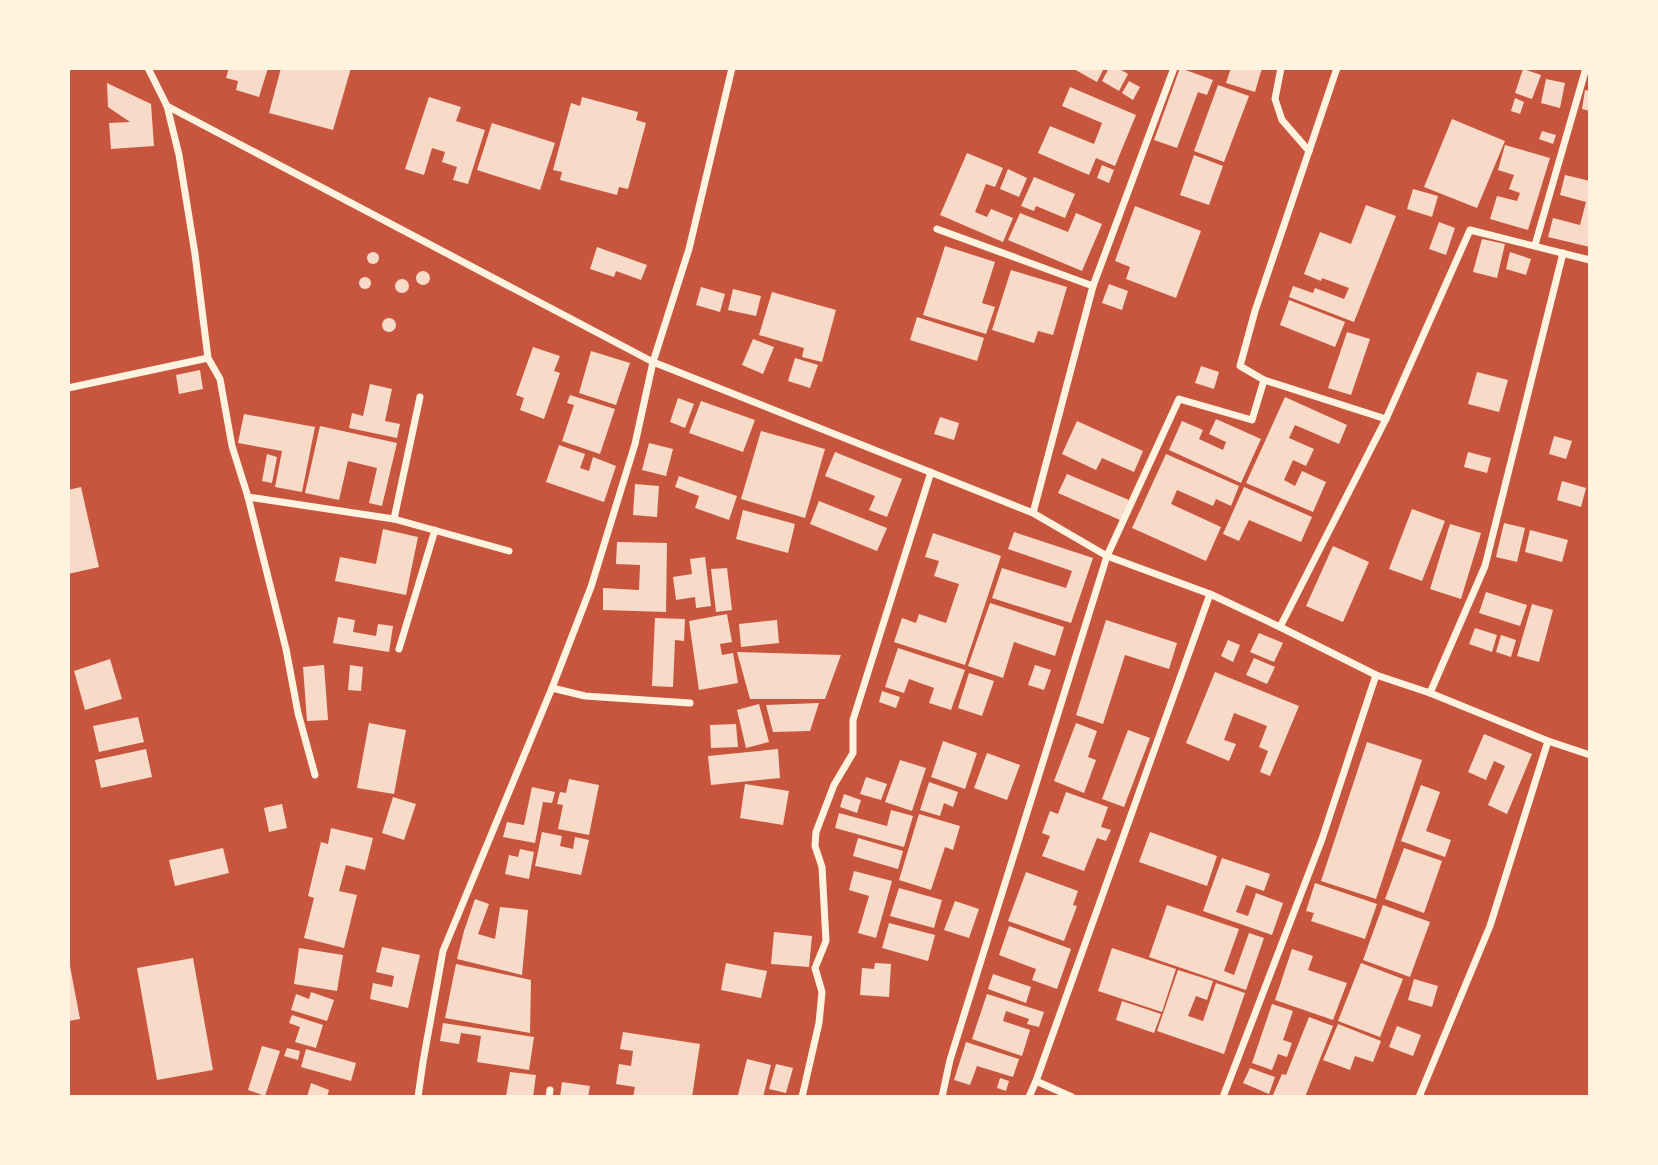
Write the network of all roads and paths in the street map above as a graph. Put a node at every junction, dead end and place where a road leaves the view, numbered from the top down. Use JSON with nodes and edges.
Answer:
{"nodes":[{"id":1,"x":148,"y":68,"type":"edge"},
{"id":2,"x":732,"y":68,"type":"edge"},
{"id":3,"x":1174,"y":68,"type":"edge"},
{"id":4,"x":1282,"y":68,"type":"edge"},
{"id":5,"x":1337,"y":68,"type":"edge"},
{"id":6,"x":1587,"y":71,"type":"edge"},
{"id":7,"x":167,"y":106,"type":"junction"},
{"id":8,"x":1309,"y":151,"type":"junction"},
{"id":9,"x":937,"y":229,"type":"dead end"},
{"id":10,"x":1535,"y":246,"type":"junction"},
{"id":11,"x":1563,"y":253,"type":"junction"},
{"id":12,"x":1590,"y":260,"type":"edge"},
{"id":13,"x":1093,"y":286,"type":"junction"},
{"id":14,"x":208,"y":358,"type":"junction"},
{"id":15,"x":653,"y":362,"type":"junction"},
{"id":16,"x":1264,"y":380,"type":"junction"},
{"id":17,"x":68,"y":388,"type":"edge"},
{"id":18,"x":420,"y":397,"type":"dead end"},
{"id":19,"x":1386,"y":419,"type":"junction"},
{"id":20,"x":931,"y":472,"type":"junction"},
{"id":21,"x":248,"y":497,"type":"junction"},
{"id":22,"x":1033,"y":513,"type":"junction"},
{"id":23,"x":394,"y":519,"type":"junction"},
{"id":24,"x":435,"y":530,"type":"junction"},
{"id":25,"x":509,"y":551,"type":"dead end"},
{"id":26,"x":1107,"y":556,"type":"junction"},
{"id":27,"x":1210,"y":594,"type":"junction"},
{"id":28,"x":1280,"y":626,"type":"junction"},
{"id":29,"x":399,"y":649,"type":"dead end"},
{"id":30,"x":1376,"y":675,"type":"junction"},
{"id":31,"x":552,"y":688,"type":"junction"},
{"id":32,"x":1430,"y":693,"type":"junction"},
{"id":33,"x":690,"y":703,"type":"dead end"},
{"id":34,"x":1548,"y":741,"type":"junction"},
{"id":35,"x":1590,"y":755,"type":"edge"},
{"id":36,"x":315,"y":775,"type":"dead end"},
{"id":37,"x":1036,"y":1081,"type":"junction"},
{"id":38,"x":418,"y":1097,"type":"edge"},
{"id":39,"x":802,"y":1097,"type":"edge"},
{"id":40,"x":942,"y":1097,"type":"edge"},
{"id":41,"x":1029,"y":1097,"type":"edge"},
{"id":42,"x":1072,"y":1097,"type":"edge"},
{"id":43,"x":1223,"y":1097,"type":"edge"},
{"id":44,"x":1419,"y":1097,"type":"edge"}],
"edges":[{"from":1,"to":7,"type":"street"},
{"from":2,"to":15,"type":"street"},
{"from":3,"to":13,"type":"street"},
{"from":4,"to":8,"type":"street"},
{"from":5,"to":8,"type":"street"},
{"from":6,"to":10,"type":"street"},
{"from":7,"to":14,"type":"street"},
{"from":7,"to":15,"type":"street"},
{"from":8,"to":16,"type":"street"},
{"from":9,"to":13,"type":"street"},
{"from":10,"to":11,"type":"street"},
{"from":10,"to":19,"type":"street"},
{"from":11,"to":12,"type":"street"},
{"from":11,"to":32,"type":"street"},
{"from":13,"to":22,"type":"street"},
{"from":14,"to":17,"type":"street"},
{"from":14,"to":21,"type":"street"},
{"from":15,"to":20,"type":"street"},
{"from":15,"to":31,"type":"street"},
{"from":16,"to":19,"type":"street"},
{"from":16,"to":26,"type":"street"},
{"from":18,"to":23,"type":"street"},
{"from":19,"to":28,"type":"street"},
{"from":20,"to":22,"type":"street"},
{"from":20,"to":39,"type":"street"},
{"from":21,"to":23,"type":"street"},
{"from":21,"to":36,"type":"street"},
{"from":22,"to":26,"type":"street"},
{"from":23,"to":24,"type":"street"},
{"from":24,"to":25,"type":"street"},
{"from":24,"to":29,"type":"street"},
{"from":26,"to":27,"type":"street"},
{"from":26,"to":40,"type":"street"},
{"from":27,"to":28,"type":"street"},
{"from":27,"to":37,"type":"street"},
{"from":28,"to":30,"type":"street"},
{"from":30,"to":32,"type":"street"},
{"from":30,"to":43,"type":"street"},
{"from":31,"to":33,"type":"street"},
{"from":31,"to":38,"type":"street"},
{"from":32,"to":34,"type":"street"},
{"from":34,"to":35,"type":"street"},
{"from":34,"to":44,"type":"street"},
{"from":37,"to":41,"type":"street"},
{"from":37,"to":42,"type":"street"}]}
